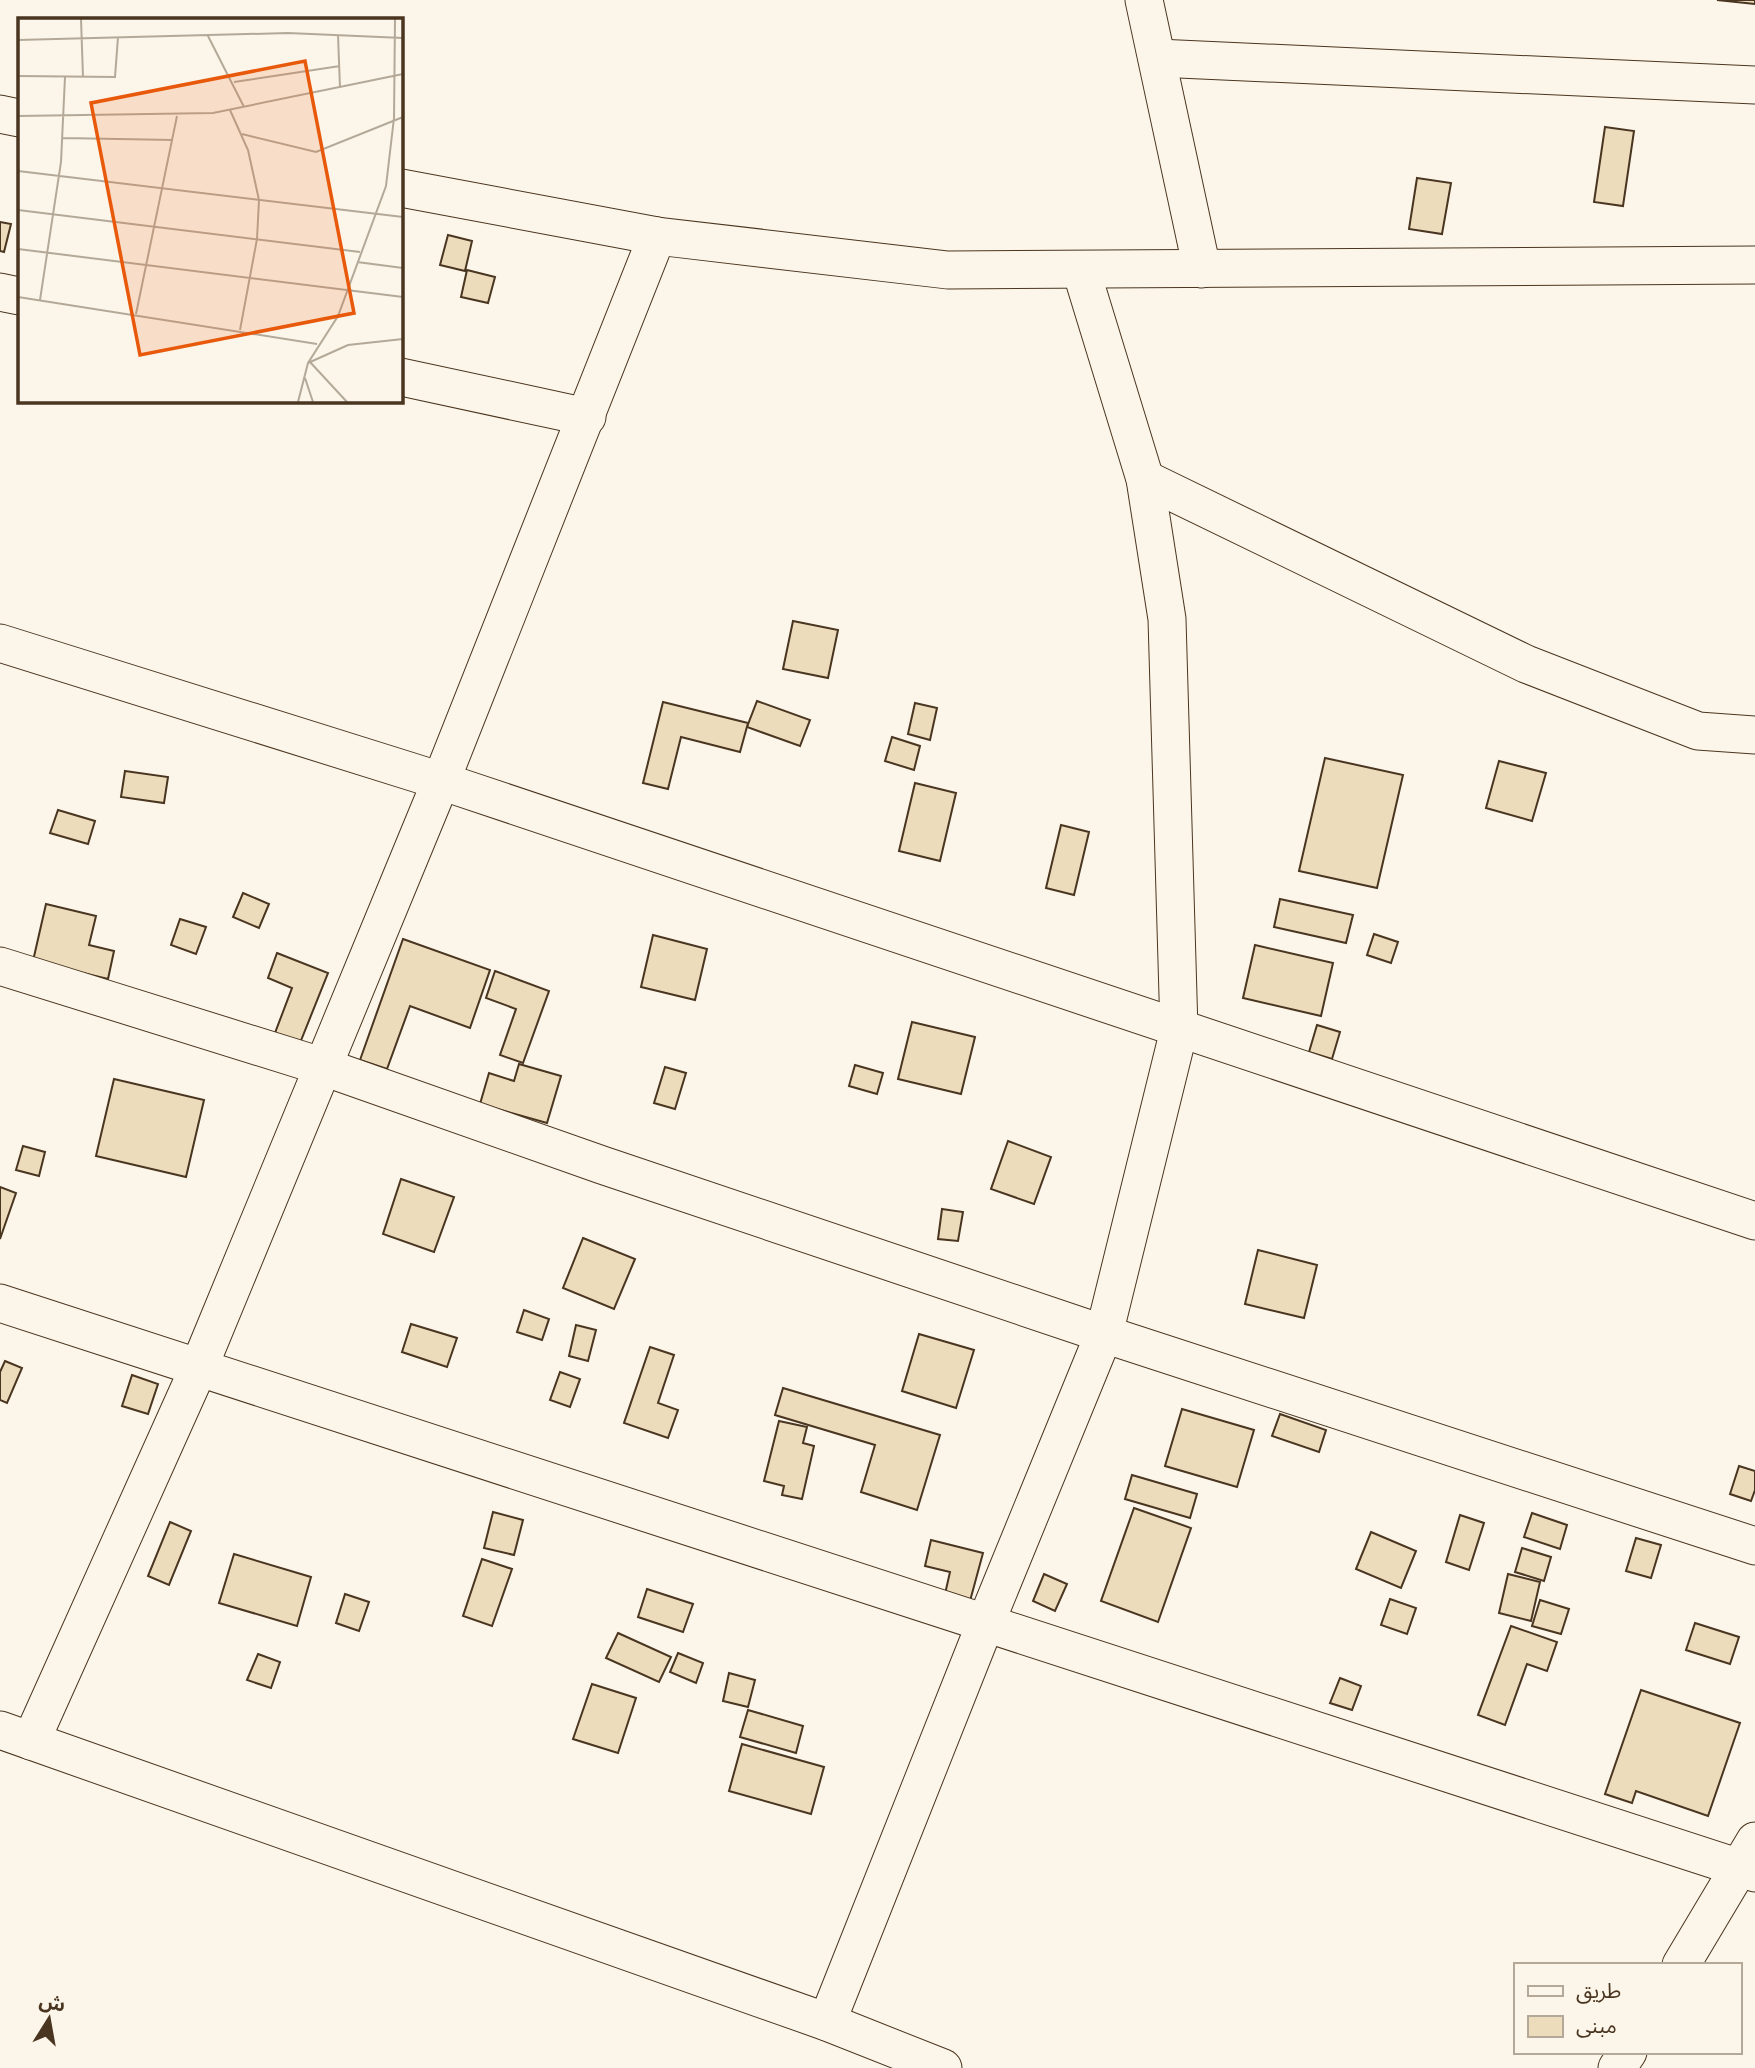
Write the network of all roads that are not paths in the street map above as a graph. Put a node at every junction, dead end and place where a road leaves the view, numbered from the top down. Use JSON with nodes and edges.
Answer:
{"nodes":[{"id":1,"x":1144,"y":0,"type":"edge"},
{"id":2,"x":1157,"y":58,"type":"junction"},
{"id":3,"x":1755,"y":85,"type":"edge"},
{"id":4,"x":0,"y":114,"type":"edge"},
{"id":5,"x":18,"y":118,"type":"edge"},
{"id":6,"x":402,"y":188,"type":"edge"},
{"id":7,"x":657,"y":236,"type":"junction"},
{"id":8,"x":1755,"y":265,"type":"edge"},
{"id":9,"x":1202,"y":268,"type":"junction"},
{"id":10,"x":1081,"y":270,"type":"junction"},
{"id":11,"x":0,"y":292,"type":"edge"},
{"id":12,"x":18,"y":296,"type":"edge"},
{"id":13,"x":402,"y":377,"type":"edge"},
{"id":14,"x":587,"y":417,"type":"junction"},
{"id":15,"x":1145,"y":479,"type":"junction"},
{"id":16,"x":0,"y":643,"type":"edge"},
{"id":17,"x":1755,"y":735,"type":"edge"},
{"id":18,"x":441,"y":782,"type":"junction"},
{"id":19,"x":0,"y":966,"type":"edge"},
{"id":20,"x":1179,"y":1030,"type":"junction"},
{"id":21,"x":324,"y":1067,"type":"junction"},
{"id":22,"x":1755,"y":1221,"type":"edge"},
{"id":23,"x":0,"y":1303,"type":"edge"},
{"id":24,"x":1104,"y":1334,"type":"junction"},
{"id":25,"x":200,"y":1367,"type":"junction"},
{"id":26,"x":1755,"y":1546,"type":"edge"},
{"id":27,"x":986,"y":1622,"type":"junction"},
{"id":28,"x":15,"y":1736,"type":"edge"},
{"id":29,"x":1750,"y":1861,"type":"edge"},
{"id":30,"x":1682,"y":1963,"type":"edge"},
{"id":31,"x":827,"y":2022,"type":"junction"},
{"id":32,"x":943,"y":2068,"type":"edge"}],
"edges":[{"from":1,"to":2,"type":"street"},
{"from":2,"to":3,"type":"street"},
{"from":2,"to":9,"type":"street"},
{"from":4,"to":5,"type":"street"},
{"from":6,"to":7,"type":"street"},
{"from":7,"to":10,"type":"street"},
{"from":7,"to":14,"type":"street"},
{"from":8,"to":9,"type":"street"},
{"from":9,"to":10,"type":"street"},
{"from":10,"to":15,"type":"street"},
{"from":11,"to":12,"type":"street"},
{"from":13,"to":14,"type":"street"},
{"from":14,"to":18,"type":"street"},
{"from":15,"to":17,"type":"street"},
{"from":15,"to":20,"type":"street"},
{"from":16,"to":18,"type":"street"},
{"from":18,"to":20,"type":"street"},
{"from":18,"to":21,"type":"street"},
{"from":19,"to":21,"type":"street"},
{"from":20,"to":22,"type":"street"},
{"from":20,"to":24,"type":"street"},
{"from":21,"to":24,"type":"street"},
{"from":21,"to":25,"type":"street"},
{"from":23,"to":25,"type":"street"},
{"from":24,"to":26,"type":"street"},
{"from":24,"to":27,"type":"street"},
{"from":25,"to":27,"type":"street"},
{"from":25,"to":28,"type":"street"},
{"from":27,"to":29,"type":"street"},
{"from":27,"to":31,"type":"street"},
{"from":28,"to":31,"type":"street"},
{"from":29,"to":30,"type":"street"},
{"from":31,"to":32,"type":"street"}]}
